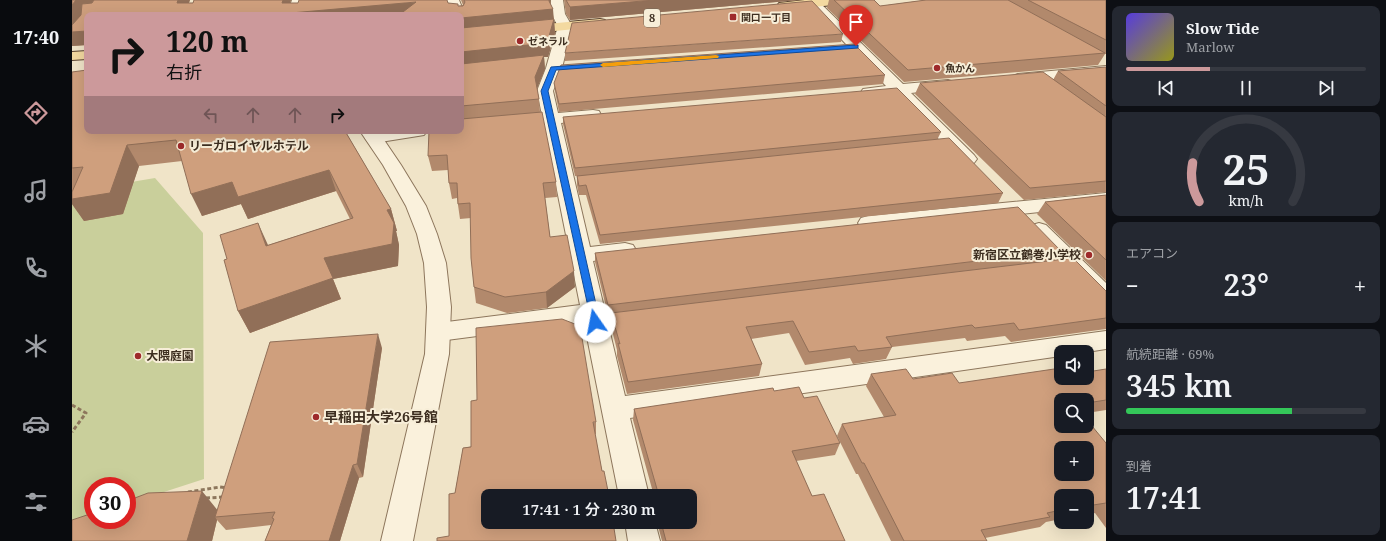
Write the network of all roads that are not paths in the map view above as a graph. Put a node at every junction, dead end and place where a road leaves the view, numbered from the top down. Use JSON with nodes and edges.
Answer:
{"nodes":[{"id":1,"x":298,"y":0,"type":"edge"},
{"id":2,"x":453,"y":0,"type":"edge"},
{"id":3,"x":557,"y":0,"type":"edge"},
{"id":4,"x":842,"y":0,"type":"edge"},
{"id":5,"x":811,"y":2,"type":"edge"},
{"id":6,"x":774,"y":7,"type":"edge"},
{"id":7,"x":604,"y":10,"type":"edge"},
{"id":8,"x":295,"y":12,"type":"edge"},
{"id":9,"x":458,"y":12,"type":"edge"},
{"id":10,"x":543,"y":15,"type":"edge"},
{"id":11,"x":561,"y":20,"type":"junction"},
{"id":12,"x":612,"y":22,"type":"edge"},
{"id":13,"x":513,"y":31,"type":"edge"},
{"id":14,"x":84,"y":55,"type":"edge"},
{"id":15,"x":72,"y":56,"type":"edge"},
{"id":16,"x":1104,"y":64,"type":"edge"},
{"id":17,"x":1000,"y":80,"type":"edge"},
{"id":18,"x":962,"y":84,"type":"edge"},
{"id":19,"x":899,"y":89,"type":"junction"},
{"id":20,"x":851,"y":93,"type":"edge"},
{"id":21,"x":612,"y":114,"type":"edge"},
{"id":22,"x":551,"y":119,"type":"junction"},
{"id":23,"x":464,"y":127,"type":"edge"},
{"id":24,"x":371,"y":134,"type":"edge"},
{"id":25,"x":979,"y":170,"type":"edge"},
{"id":26,"x":1000,"y":191,"type":"edge"},
{"id":27,"x":1106,"y":199,"type":"edge"},
{"id":28,"x":1016,"y":207,"type":"junction"},
{"id":29,"x":850,"y":225,"type":"edge"},
{"id":30,"x":644,"y":248,"type":"edge"},
{"id":31,"x":581,"y":255,"type":"junction"},
{"id":32,"x":1106,"y":297,"type":"edge"},
{"id":33,"x":594,"y":317,"type":"junction"},
{"id":34,"x":439,"y":332,"type":"junction"},
{"id":35,"x":1106,"y":340,"type":"edge"},
{"id":36,"x":615,"y":409,"type":"junction"},
{"id":37,"x":632,"y":489,"type":"edge"},
{"id":38,"x":641,"y":529,"type":"edge"},
{"id":39,"x":397,"y":541,"type":"edge"},
{"id":40,"x":644,"y":541,"type":"edge"}],
"edges":[{"from":1,"to":8,"type":"street"},
{"from":2,"to":9,"type":"street"},
{"from":3,"to":11,"type":"street"},
{"from":4,"to":5,"type":"main road"},
{"from":5,"to":6,"type":"main road"},
{"from":5,"to":19,"type":"street"},
{"from":7,"to":11,"type":"main road"},
{"from":10,"to":11,"type":"main road"},
{"from":11,"to":12,"type":"main road"},
{"from":11,"to":13,"type":"main road"},
{"from":11,"to":22,"type":"street"},
{"from":14,"to":15,"type":"main road"},
{"from":16,"to":17,"type":"street"},
{"from":18,"to":19,"type":"street"},
{"from":19,"to":20,"type":"street"},
{"from":19,"to":25,"type":"street"},
{"from":21,"to":22,"type":"street"},
{"from":22,"to":23,"type":"street"},
{"from":22,"to":31,"type":"street"},
{"from":24,"to":34,"type":"street"},
{"from":26,"to":28,"type":"street"},
{"from":27,"to":28,"type":"street"},
{"from":28,"to":29,"type":"street"},
{"from":28,"to":32,"type":"street"},
{"from":30,"to":31,"type":"street"},
{"from":31,"to":33,"type":"street"},
{"from":33,"to":34,"type":"street"},
{"from":33,"to":36,"type":"street"},
{"from":34,"to":39,"type":"street"},
{"from":35,"to":36,"type":"street"},
{"from":36,"to":37,"type":"street"},
{"from":38,"to":40,"type":"street"}]}
